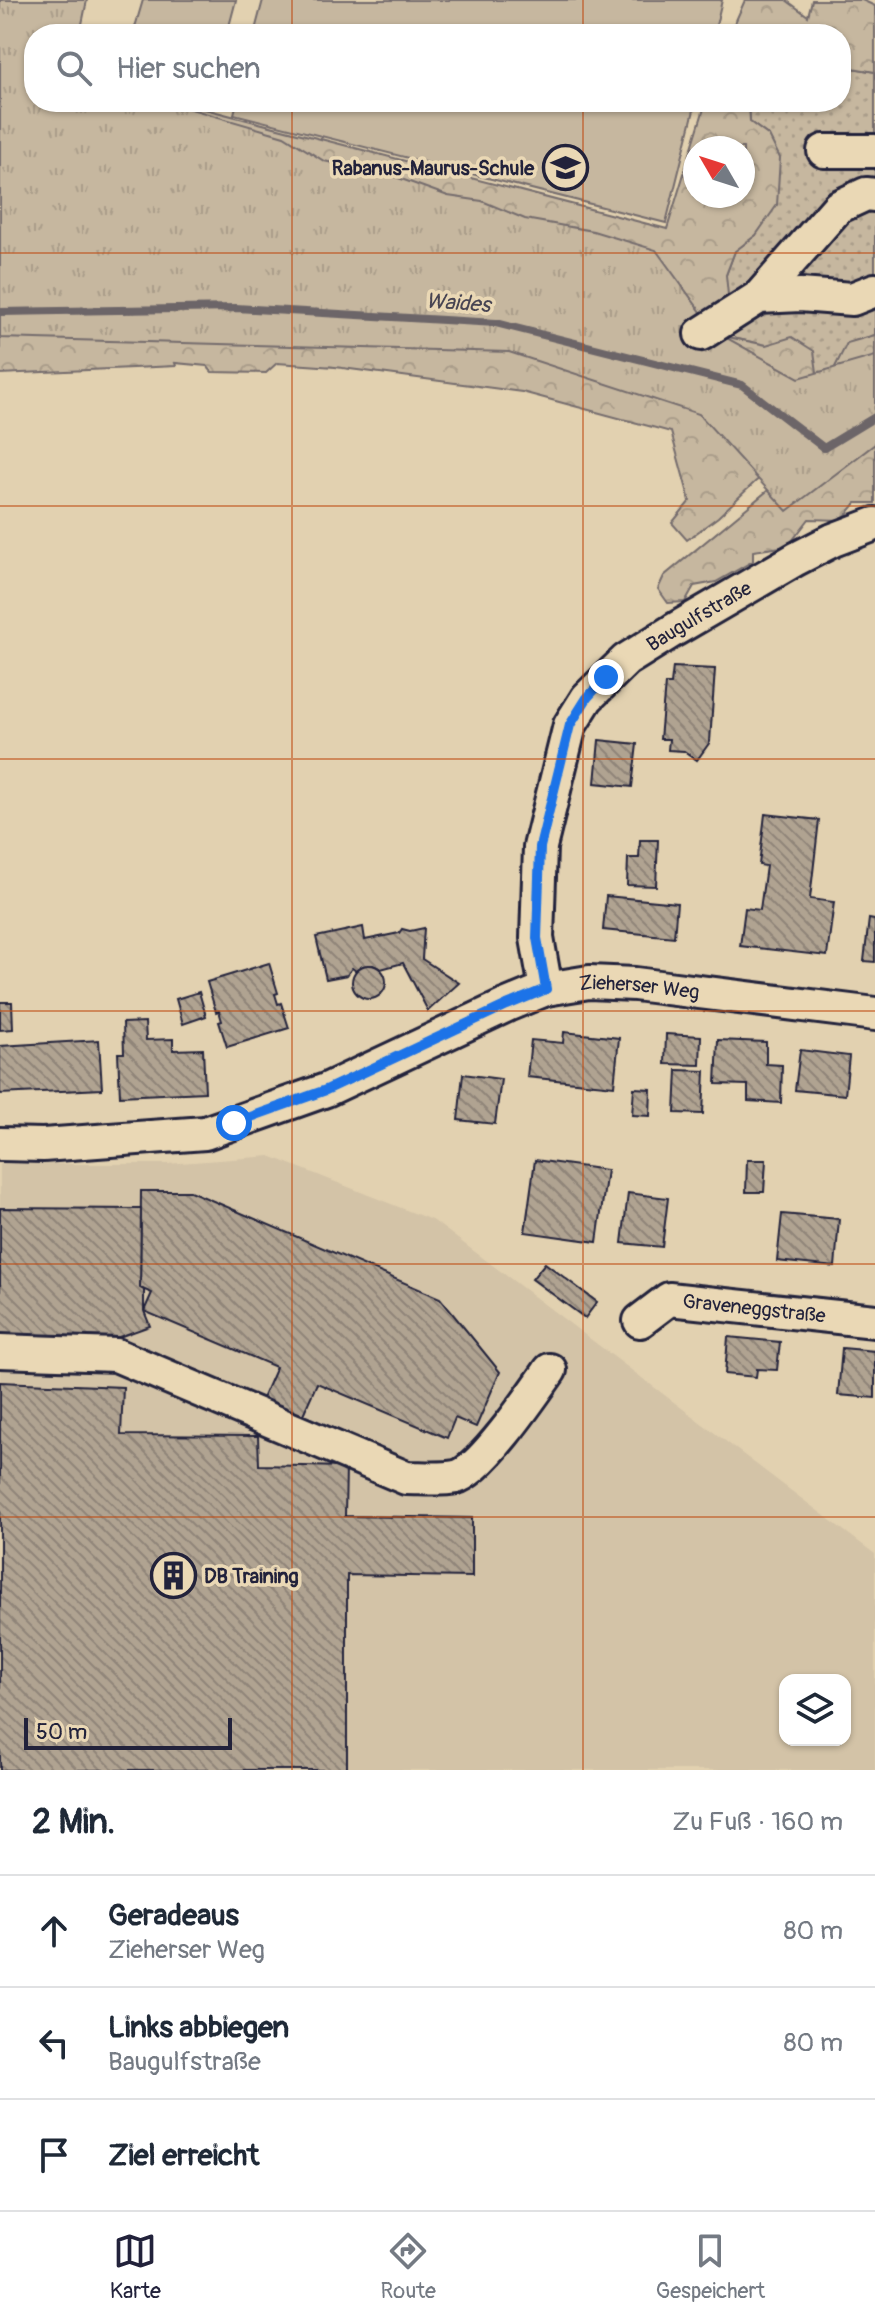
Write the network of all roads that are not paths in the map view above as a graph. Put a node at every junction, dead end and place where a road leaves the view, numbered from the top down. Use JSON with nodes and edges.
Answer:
{"nodes":[{"id":1,"x":824,"y":151,"type":"dead end"},
{"id":2,"x":875,"y":151,"type":"edge"},
{"id":3,"x":875,"y":195,"type":"edge"},
{"id":4,"x":875,"y":290,"type":"edge"},
{"id":5,"x":759,"y":297,"type":"junction"},
{"id":6,"x":701,"y":334,"type":"dead end"},
{"id":7,"x":875,"y":524,"type":"edge"},
{"id":8,"x":546,"y":989,"type":"junction"},
{"id":9,"x":875,"y":1014,"type":"edge"},
{"id":10,"x":0,"y":1144,"type":"edge"},
{"id":11,"x":640,"y":1321,"type":"dead end"},
{"id":12,"x":875,"y":1321,"type":"edge"},
{"id":13,"x":0,"y":1351,"type":"edge"},
{"id":14,"x":550,"y":1370,"type":"dead end"}],
"edges":[{"from":1,"to":2,"type":"street"},
{"from":3,"to":5,"type":"street"},
{"from":4,"to":5,"type":"street"},
{"from":5,"to":6,"type":"street"},
{"from":7,"to":8,"type":"street","name":"Baugulfstraße"},
{"from":8,"to":9,"type":"street","name":"Zieherser Weg"},
{"from":8,"to":10,"type":"street","name":"Zieherser Weg"},
{"from":11,"to":12,"type":"street","name":"Graveneggstraße"},
{"from":13,"to":14,"type":"street"}]}
